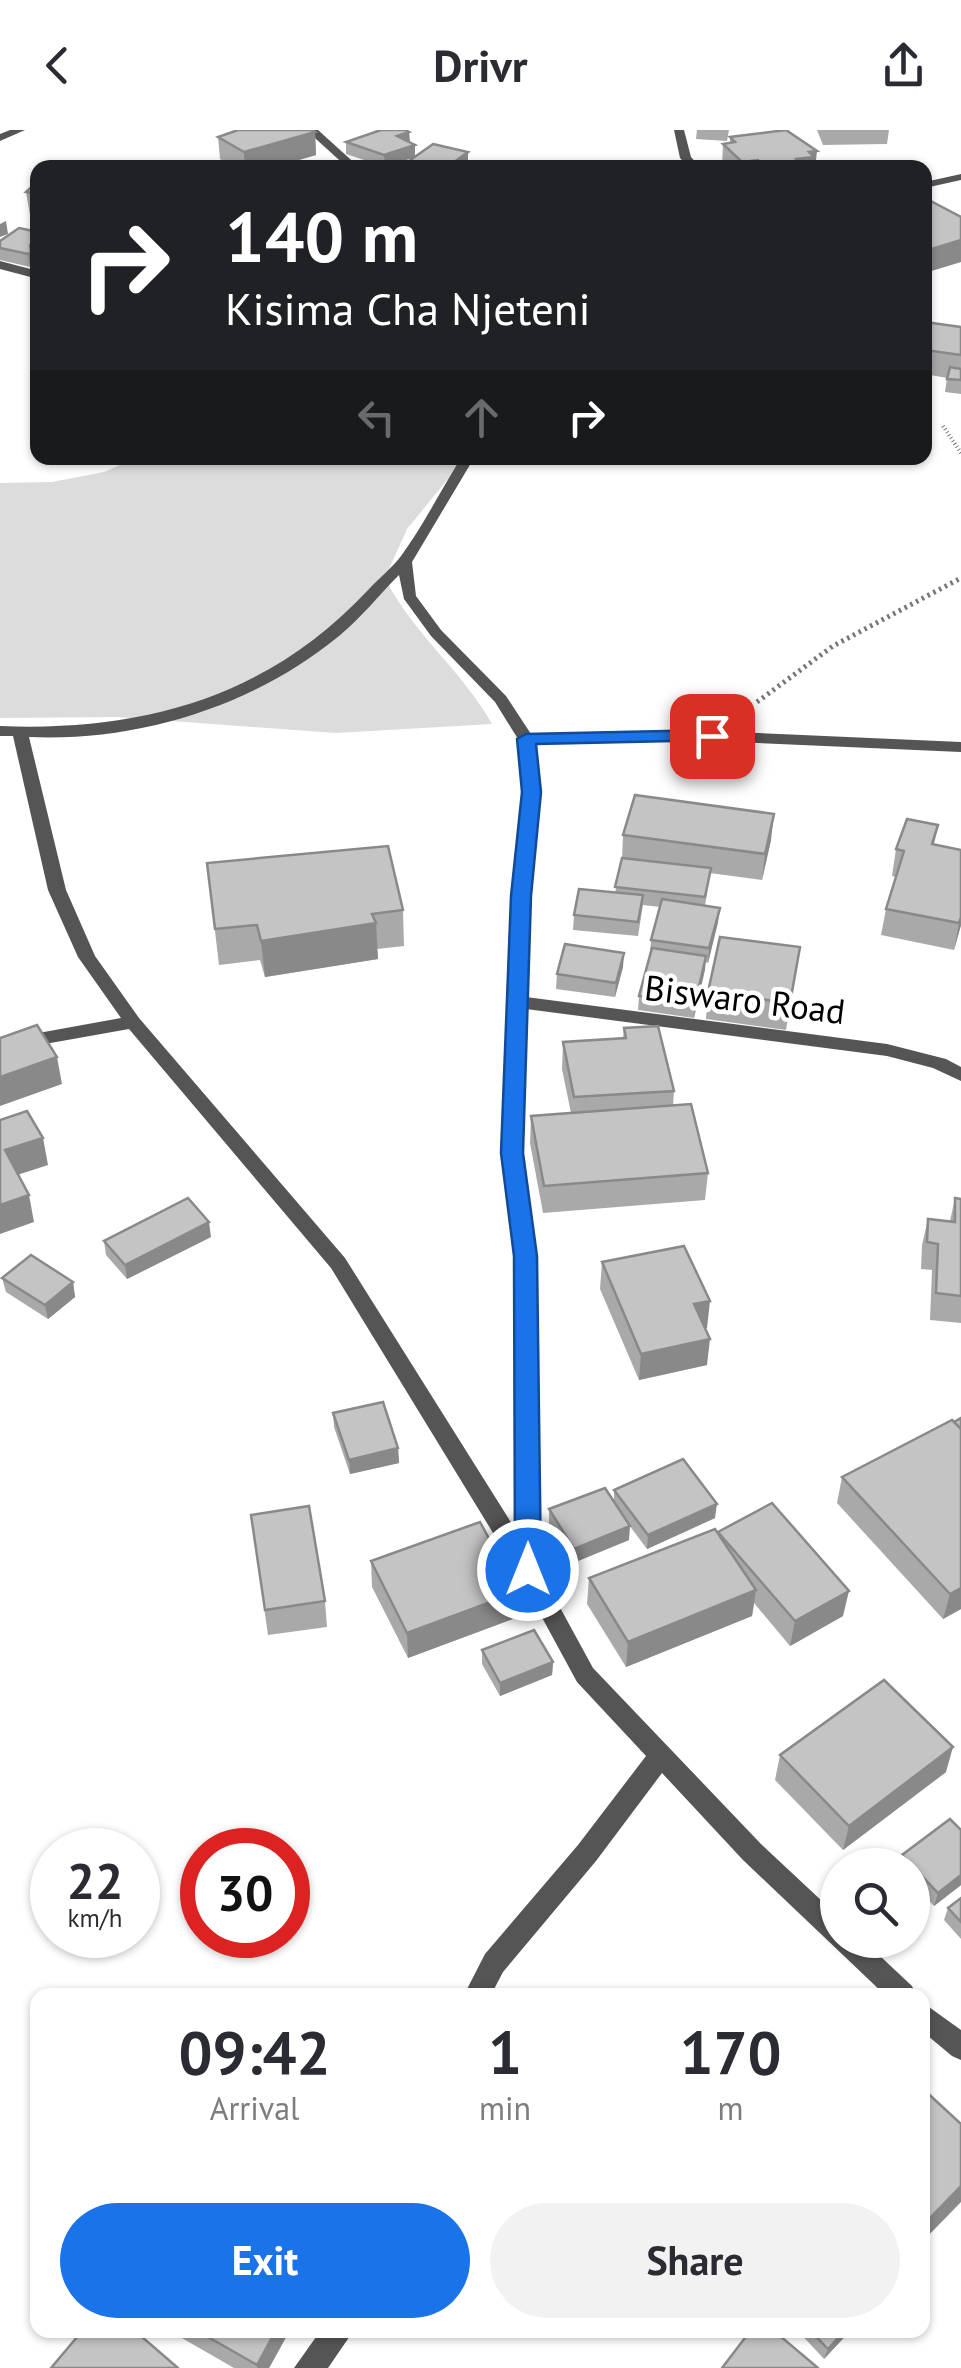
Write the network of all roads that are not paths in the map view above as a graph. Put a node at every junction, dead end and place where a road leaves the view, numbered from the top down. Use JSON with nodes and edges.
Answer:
{"nodes":[{"id":1,"x":20,"y":130,"type":"edge"},
{"id":2,"x":311,"y":130,"type":"edge"},
{"id":3,"x":679,"y":130,"type":"edge"},
{"id":4,"x":0,"y":138,"type":"edge"},
{"id":5,"x":346,"y":160,"type":"edge"},
{"id":6,"x":688,"y":160,"type":"edge"},
{"id":7,"x":961,"y":177,"type":"edge"},
{"id":8,"x":932,"y":184,"type":"edge"},
{"id":9,"x":0,"y":265,"type":"edge"},
{"id":10,"x":30,"y":273,"type":"edge"},
{"id":11,"x":463,"y":465,"type":"edge"},
{"id":12,"x":404,"y":562,"type":"junction"},
{"id":13,"x":10,"y":732,"type":"edge"},
{"id":14,"x":526,"y":739,"type":"junction"},
{"id":15,"x":961,"y":748,"type":"edge"},
{"id":16,"x":516,"y":1002,"type":"junction"},
{"id":17,"x":133,"y":1022,"type":"junction"},
{"id":18,"x":0,"y":1046,"type":"edge"},
{"id":19,"x":961,"y":1075,"type":"edge"},
{"id":20,"x":528,"y":1570,"type":"junction"},
{"id":21,"x":660,"y":1756,"type":"junction"},
{"id":22,"x":820,"y":1915,"type":"edge"},
{"id":23,"x":863,"y":1958,"type":"edge"},
{"id":24,"x":481,"y":1988,"type":"edge"},
{"id":25,"x":895,"y":1988,"type":"edge"},
{"id":26,"x":930,"y":2021,"type":"edge"},
{"id":27,"x":961,"y":2047,"type":"edge"},
{"id":28,"x":333,"y":2338,"type":"edge"},
{"id":29,"x":309,"y":2368,"type":"edge"}],
"edges":[{"from":1,"to":4,"type":"street"},
{"from":2,"to":5,"type":"street"},
{"from":3,"to":6,"type":"street"},
{"from":7,"to":8,"type":"street"},
{"from":9,"to":10,"type":"street"},
{"from":11,"to":12,"type":"street"},
{"from":12,"to":13,"type":"street"},
{"from":12,"to":14,"type":"street"},
{"from":13,"to":17,"type":"street"},
{"from":14,"to":15,"type":"street"},
{"from":14,"to":16,"type":"street"},
{"from":16,"to":19,"type":"street","name":"Biswaro Road"},
{"from":16,"to":20,"type":"street"},
{"from":17,"to":18,"type":"street"},
{"from":17,"to":20,"type":"street"},
{"from":20,"to":21,"type":"street"},
{"from":21,"to":22,"type":"street"},
{"from":21,"to":24,"type":"street"},
{"from":23,"to":25,"type":"street"},
{"from":26,"to":27,"type":"street"},
{"from":28,"to":29,"type":"street"}]}
